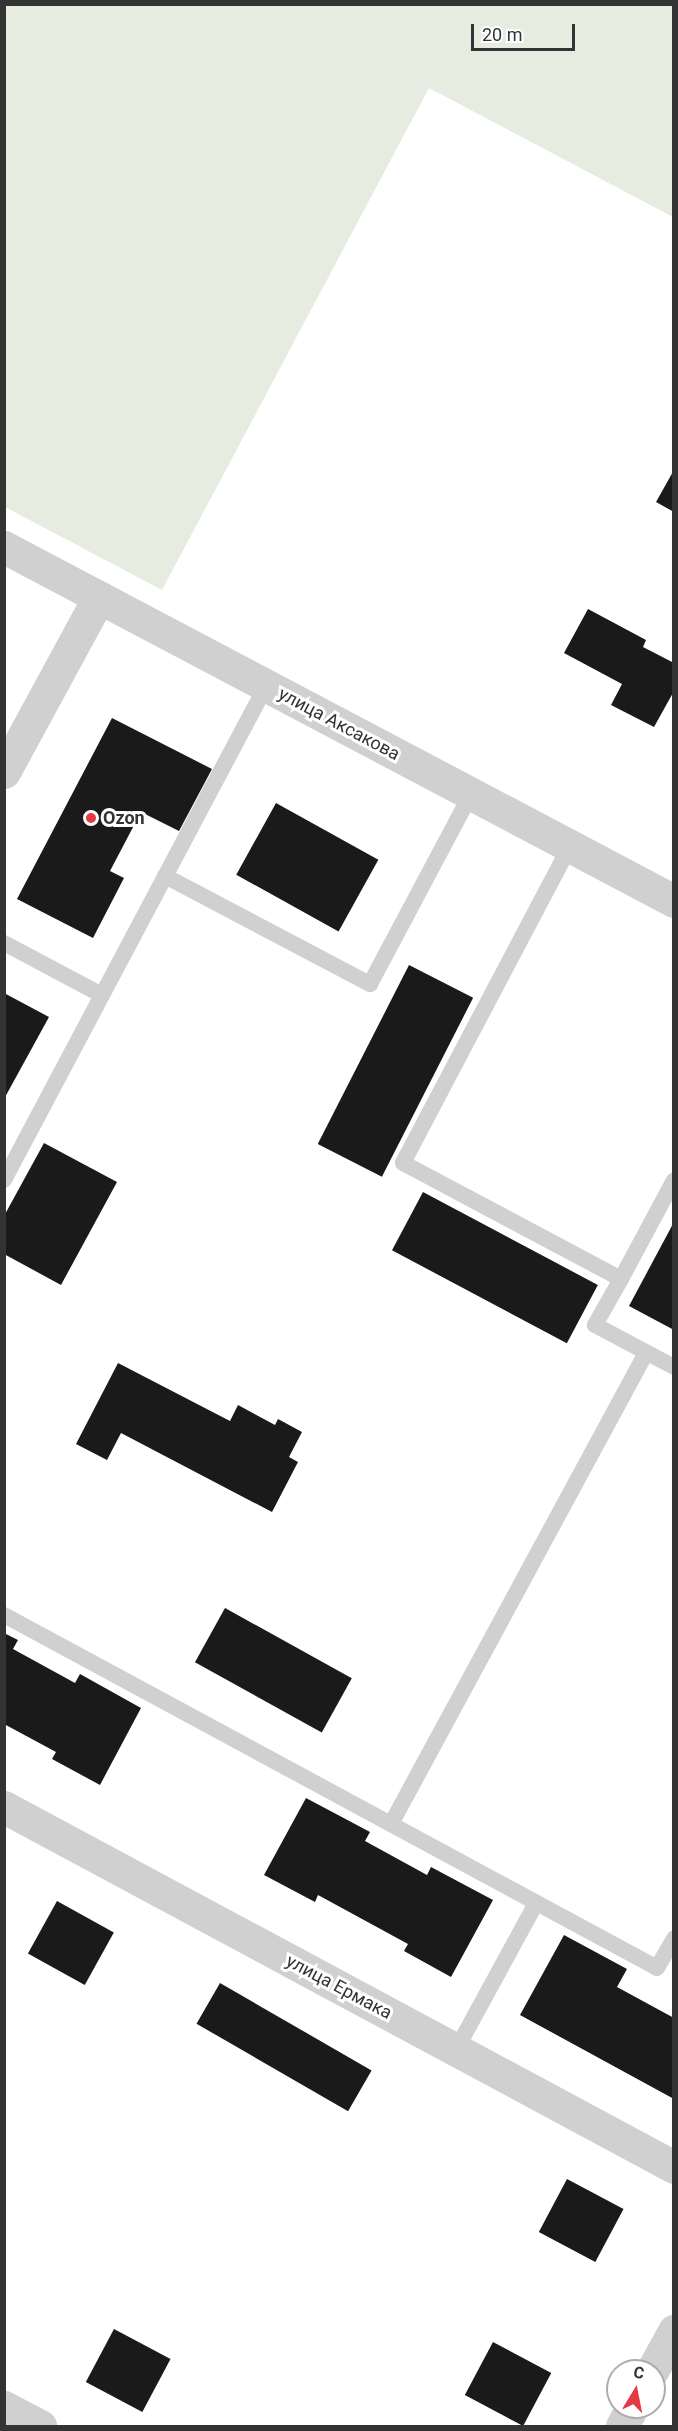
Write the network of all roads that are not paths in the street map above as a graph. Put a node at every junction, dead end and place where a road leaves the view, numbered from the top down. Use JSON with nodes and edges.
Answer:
{"nodes":[{"id":1,"x":4,"y":548,"type":"edge"},
{"id":2,"x":99,"y":597,"type":"junction"},
{"id":3,"x":266,"y":686,"type":"junction"},
{"id":4,"x":4,"y":772,"type":"edge"},
{"id":5,"x":471,"y":794,"type":"junction"},
{"id":6,"x":570,"y":846,"type":"junction"},
{"id":7,"x":165,"y":876,"type":"junction"},
{"id":8,"x":674,"y":901,"type":"edge"},
{"id":9,"x":4,"y":943,"type":"edge"},
{"id":10,"x":102,"y":995,"type":"junction"},
{"id":11,"x":4,"y":1180,"type":"edge"},
{"id":12,"x":674,"y":1180,"type":"edge"},
{"id":13,"x":621,"y":1279,"type":"junction"},
{"id":14,"x":646,"y":1353,"type":"junction"},
{"id":15,"x":674,"y":1367,"type":"edge"},
{"id":16,"x":4,"y":1615,"type":"edge"},
{"id":17,"x":4,"y":1807,"type":"edge"},
{"id":18,"x":391,"y":1824,"type":"junction"},
{"id":19,"x":536,"y":1903,"type":"junction"},
{"id":20,"x":674,"y":1938,"type":"edge"},
{"id":21,"x":456,"y":2050,"type":"junction"},
{"id":22,"x":674,"y":2167,"type":"edge"},
{"id":23,"x":674,"y":2331,"type":"edge"},
{"id":24,"x":659,"y":2359,"type":"edge"},
{"id":25,"x":4,"y":2407,"type":"edge"},
{"id":26,"x":40,"y":2427,"type":"edge"}],
"edges":[{"from":1,"to":2,"type":"street","name":"улица Аксакова"},
{"from":2,"to":3,"type":"street","name":"улица Аксакова"},
{"from":2,"to":4,"type":"street"},
{"from":3,"to":5,"type":"street","name":"улица Аксакова"},
{"from":3,"to":7,"type":"lane"},
{"from":5,"to":6,"type":"street","name":"улица Аксакова"},
{"from":5,"to":7,"type":"lane"},
{"from":6,"to":8,"type":"street","name":"улица Аксакова"},
{"from":6,"to":13,"type":"lane"},
{"from":7,"to":10,"type":"lane"},
{"from":9,"to":10,"type":"lane"},
{"from":10,"to":11,"type":"lane"},
{"from":12,"to":13,"type":"lane"},
{"from":13,"to":14,"type":"lane"},
{"from":14,"to":15,"type":"lane"},
{"from":14,"to":18,"type":"lane"},
{"from":16,"to":18,"type":"lane"},
{"from":17,"to":21,"type":"street","name":"улица Ермака"},
{"from":18,"to":19,"type":"lane"},
{"from":19,"to":20,"type":"lane"},
{"from":19,"to":21,"type":"lane"},
{"from":21,"to":22,"type":"street","name":"улица Ермака"},
{"from":23,"to":24,"type":"street"},
{"from":25,"to":26,"type":"street"}]}
